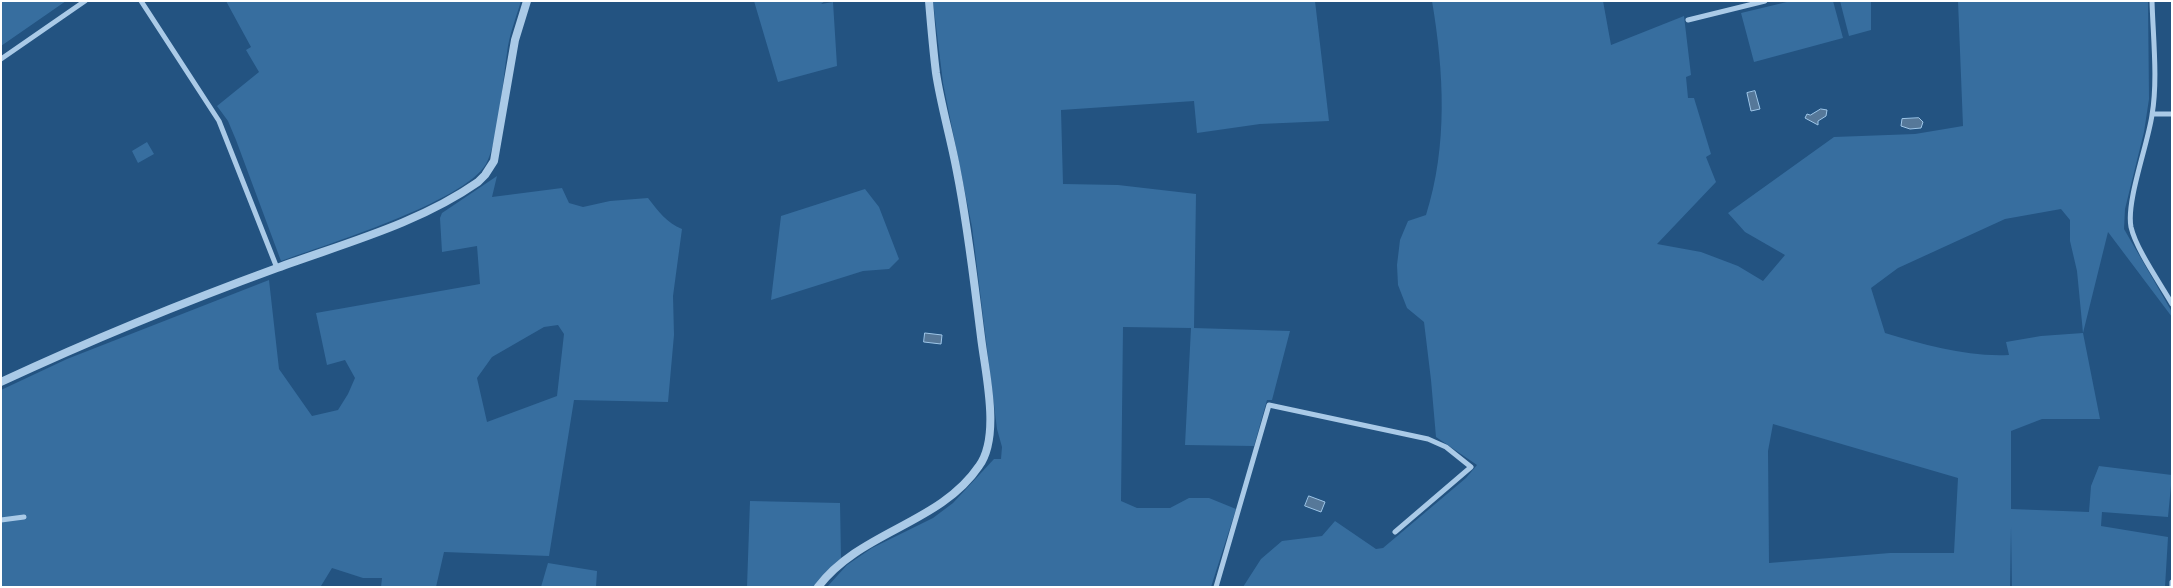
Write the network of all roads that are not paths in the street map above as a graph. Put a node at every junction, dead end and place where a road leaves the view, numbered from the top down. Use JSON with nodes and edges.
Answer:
{"nodes":[{"id":1,"x":85,"y":1,"type":"edge"},
{"id":2,"x":141,"y":1,"type":"edge"},
{"id":3,"x":527,"y":1,"type":"edge"},
{"id":4,"x":929,"y":1,"type":"edge"},
{"id":5,"x":1765,"y":1,"type":"edge"},
{"id":6,"x":2152,"y":1,"type":"edge"},
{"id":7,"x":1688,"y":20,"type":"dead end"},
{"id":8,"x":1,"y":59,"type":"edge"},
{"id":9,"x":2153,"y":114,"type":"junction"},
{"id":10,"x":2172,"y":114,"type":"edge"},
{"id":11,"x":277,"y":268,"type":"junction"},
{"id":12,"x":2172,"y":304,"type":"edge"},
{"id":13,"x":1,"y":382,"type":"edge"},
{"id":14,"x":24,"y":517,"type":"dead end"},
{"id":15,"x":1,"y":520,"type":"edge"},
{"id":16,"x":1395,"y":532,"type":"dead end"},
{"id":17,"x":2172,"y":582,"type":"edge"},
{"id":18,"x":818,"y":587,"type":"edge"},
{"id":19,"x":1216,"y":587,"type":"edge"},
{"id":20,"x":2172,"y":587,"type":"edge"}],
"edges":[{"from":1,"to":8,"type":"street"},
{"from":2,"to":11,"type":"street"},
{"from":3,"to":11,"type":"street"},
{"from":4,"to":18,"type":"street"},
{"from":5,"to":7,"type":"street"},
{"from":6,"to":9,"type":"street"},
{"from":9,"to":10,"type":"street"},
{"from":9,"to":12,"type":"street"},
{"from":11,"to":13,"type":"street"},
{"from":14,"to":15,"type":"street"},
{"from":16,"to":19,"type":"street"},
{"from":17,"to":20,"type":"street"}]}
